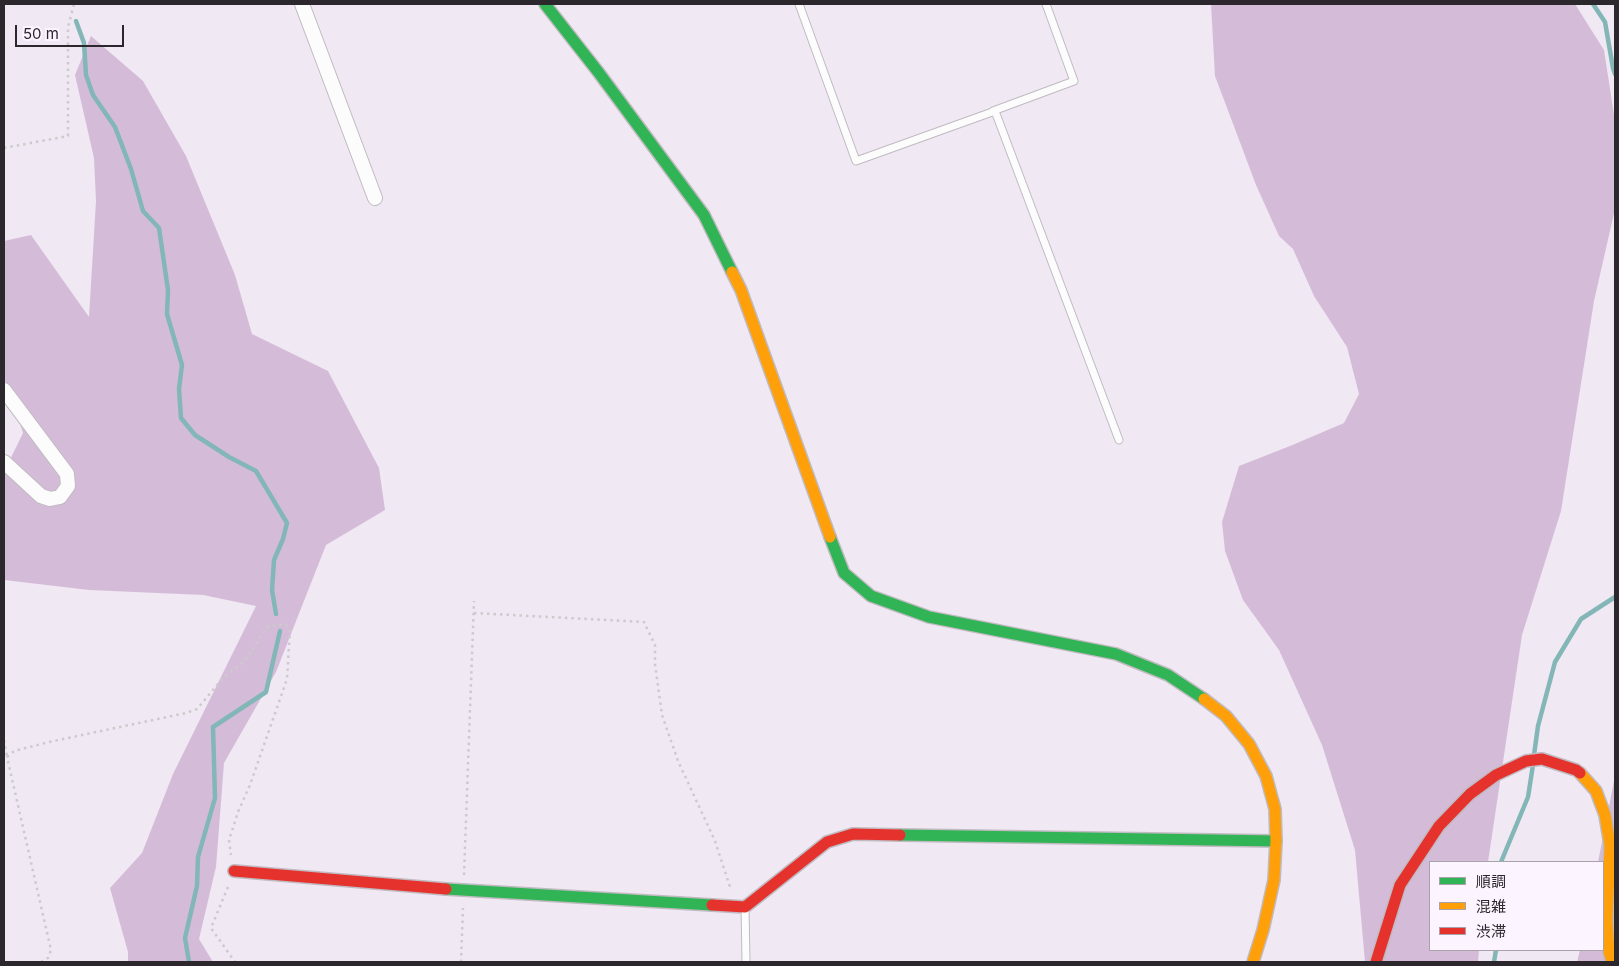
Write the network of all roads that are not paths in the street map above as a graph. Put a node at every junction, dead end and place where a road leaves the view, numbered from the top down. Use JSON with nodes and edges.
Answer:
{"nodes":[{"id":1,"x":302,"y":4,"type":"edge"},
{"id":2,"x":545,"y":4,"type":"edge"},
{"id":3,"x":799,"y":4,"type":"edge"},
{"id":4,"x":1046,"y":4,"type":"edge"},
{"id":5,"x":993,"y":111,"type":"junction"},
{"id":6,"x":375,"y":198,"type":"dead end"},
{"id":7,"x":4,"y":390,"type":"edge"},
{"id":8,"x":1119,"y":440,"type":"dead end"},
{"id":9,"x":4,"y":462,"type":"edge"},
{"id":10,"x":1276,"y":841,"type":"junction"},
{"id":11,"x":234,"y":871,"type":"road end"},
{"id":12,"x":745,"y":907,"type":"junction"},
{"id":13,"x":746,"y":962,"type":"edge"},
{"id":14,"x":1253,"y":962,"type":"edge"},
{"id":15,"x":1376,"y":962,"type":"edge"},
{"id":16,"x":1612,"y":962,"type":"edge"}],
"edges":[{"from":1,"to":6,"type":"street"},
{"from":2,"to":10,"type":"street"},
{"from":3,"to":5,"type":"lane"},
{"from":4,"to":5,"type":"lane"},
{"from":5,"to":8,"type":"lane"},
{"from":7,"to":9,"type":"street"},
{"from":10,"to":12,"type":"street"},
{"from":10,"to":14,"type":"street"},
{"from":11,"to":12,"type":"street"},
{"from":12,"to":13,"type":"lane"},
{"from":15,"to":16,"type":"street"}]}
